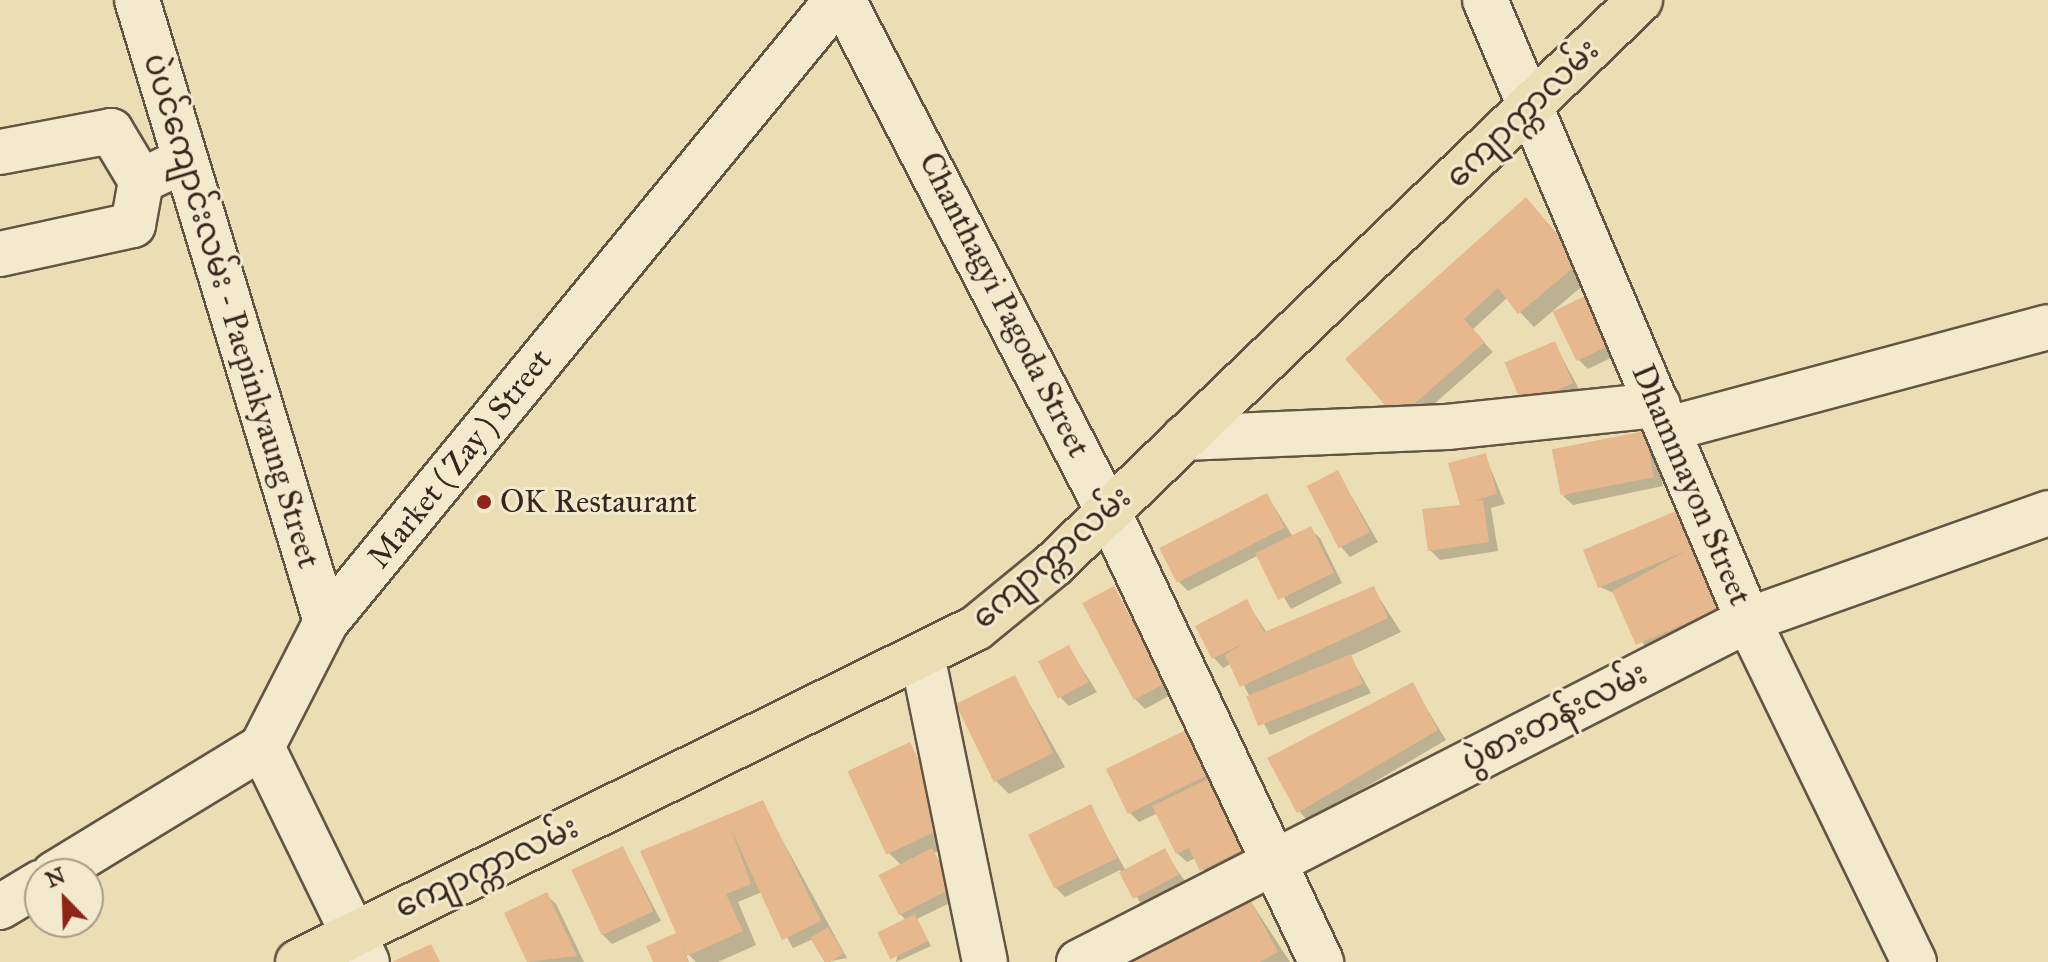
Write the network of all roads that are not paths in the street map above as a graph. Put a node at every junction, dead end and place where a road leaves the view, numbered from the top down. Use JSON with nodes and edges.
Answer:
{"nodes":[{"id":1,"x":137,"y":0,"type":"edge"},
{"id":2,"x":837,"y":0,"type":"edge"},
{"id":3,"x":843,"y":0,"type":"edge"},
{"id":4,"x":1485,"y":0,"type":"edge"},
{"id":5,"x":1640,"y":0,"type":"edge"},
{"id":6,"x":1533,"y":105,"type":"junction"},
{"id":7,"x":0,"y":152,"type":"edge"},
{"id":8,"x":185,"y":160,"type":"junction"},
{"id":9,"x":141,"y":181,"type":"junction"},
{"id":10,"x":0,"y":254,"type":"edge"},
{"id":11,"x":2048,"y":327,"type":"edge"},
{"id":12,"x":1663,"y":417,"type":"junction"},
{"id":13,"x":1184,"y":438,"type":"junction"},
{"id":14,"x":1108,"y":511,"type":"junction"},
{"id":15,"x":2048,"y":513,"type":"edge"},
{"id":16,"x":1748,"y":620,"type":"junction"},
{"id":17,"x":326,"y":622,"type":"junction"},
{"id":18,"x":923,"y":660,"type":"junction"},
{"id":19,"x":262,"y":747,"type":"junction"},
{"id":20,"x":80,"y":858,"type":"edge"},
{"id":21,"x":1273,"y":861,"type":"junction"},
{"id":22,"x":24,"y":893,"type":"edge"},
{"id":23,"x":0,"y":907,"type":"edge"},
{"id":24,"x":360,"y":946,"type":"edge"},
{"id":25,"x":298,"y":962,"type":"edge"},
{"id":26,"x":985,"y":962,"type":"edge"},
{"id":27,"x":1079,"y":962,"type":"edge"},
{"id":28,"x":1321,"y":962,"type":"edge"},
{"id":29,"x":1914,"y":962,"type":"edge"}],
"edges":[{"from":1,"to":8,"type":"street","name":"ပဲပင်ကျောင်းလမ်း - Paepinkyaung Street"},
{"from":2,"to":17,"type":"street","name":"Market ( Zay ) Street"},
{"from":3,"to":14,"type":"street","name":"Chanthagyi Pagoda Street"},
{"from":4,"to":6,"type":"street","name":"Dhammayon Street"},
{"from":5,"to":6,"type":"main road","name":"ကျောက္ကာလမ်း"},
{"from":6,"to":12,"type":"street","name":"Dhammayon Street"},
{"from":6,"to":13,"type":"main road","name":"ကျောက္ကာလမ်း"},
{"from":7,"to":9,"type":"street"},
{"from":8,"to":9,"type":"street"},
{"from":8,"to":17,"type":"street","name":"ပဲပင်ကျောင်းလမ်း - Paepinkyaung Street"},
{"from":9,"to":10,"type":"street"},
{"from":11,"to":12,"type":"street"},
{"from":12,"to":13,"type":"street"},
{"from":12,"to":16,"type":"street","name":"Dhammayon Street"},
{"from":13,"to":14,"type":"main road","name":"ကျောက္ကာလမ်း"},
{"from":14,"to":18,"type":"main road","name":"ကျောက္ကာလမ်း"},
{"from":14,"to":21,"type":"street","name":"Chanthagyi Pagoda Street"},
{"from":15,"to":16,"type":"street","name":"ပွဲစားတန်းလမ်း"},
{"from":16,"to":21,"type":"street","name":"ပွဲစားတန်းလမ်း"},
{"from":16,"to":29,"type":"street","name":"Dhammayon Street"},
{"from":17,"to":19,"type":"street","name":"Market ( Zay ) Street"},
{"from":18,"to":24,"type":"main road","name":"ကျောက္ကာလမ်း"},
{"from":18,"to":26,"type":"street"},
{"from":19,"to":20,"type":"street"},
{"from":19,"to":24,"type":"street"},
{"from":21,"to":27,"type":"street","name":"ပွဲစားတန်းလမ်း"},
{"from":21,"to":28,"type":"street","name":"Chanthagyi Pagoda Street"},
{"from":22,"to":23,"type":"street"},
{"from":24,"to":25,"type":"main road","name":"ကျောက္ကာလမ်း"}]}
